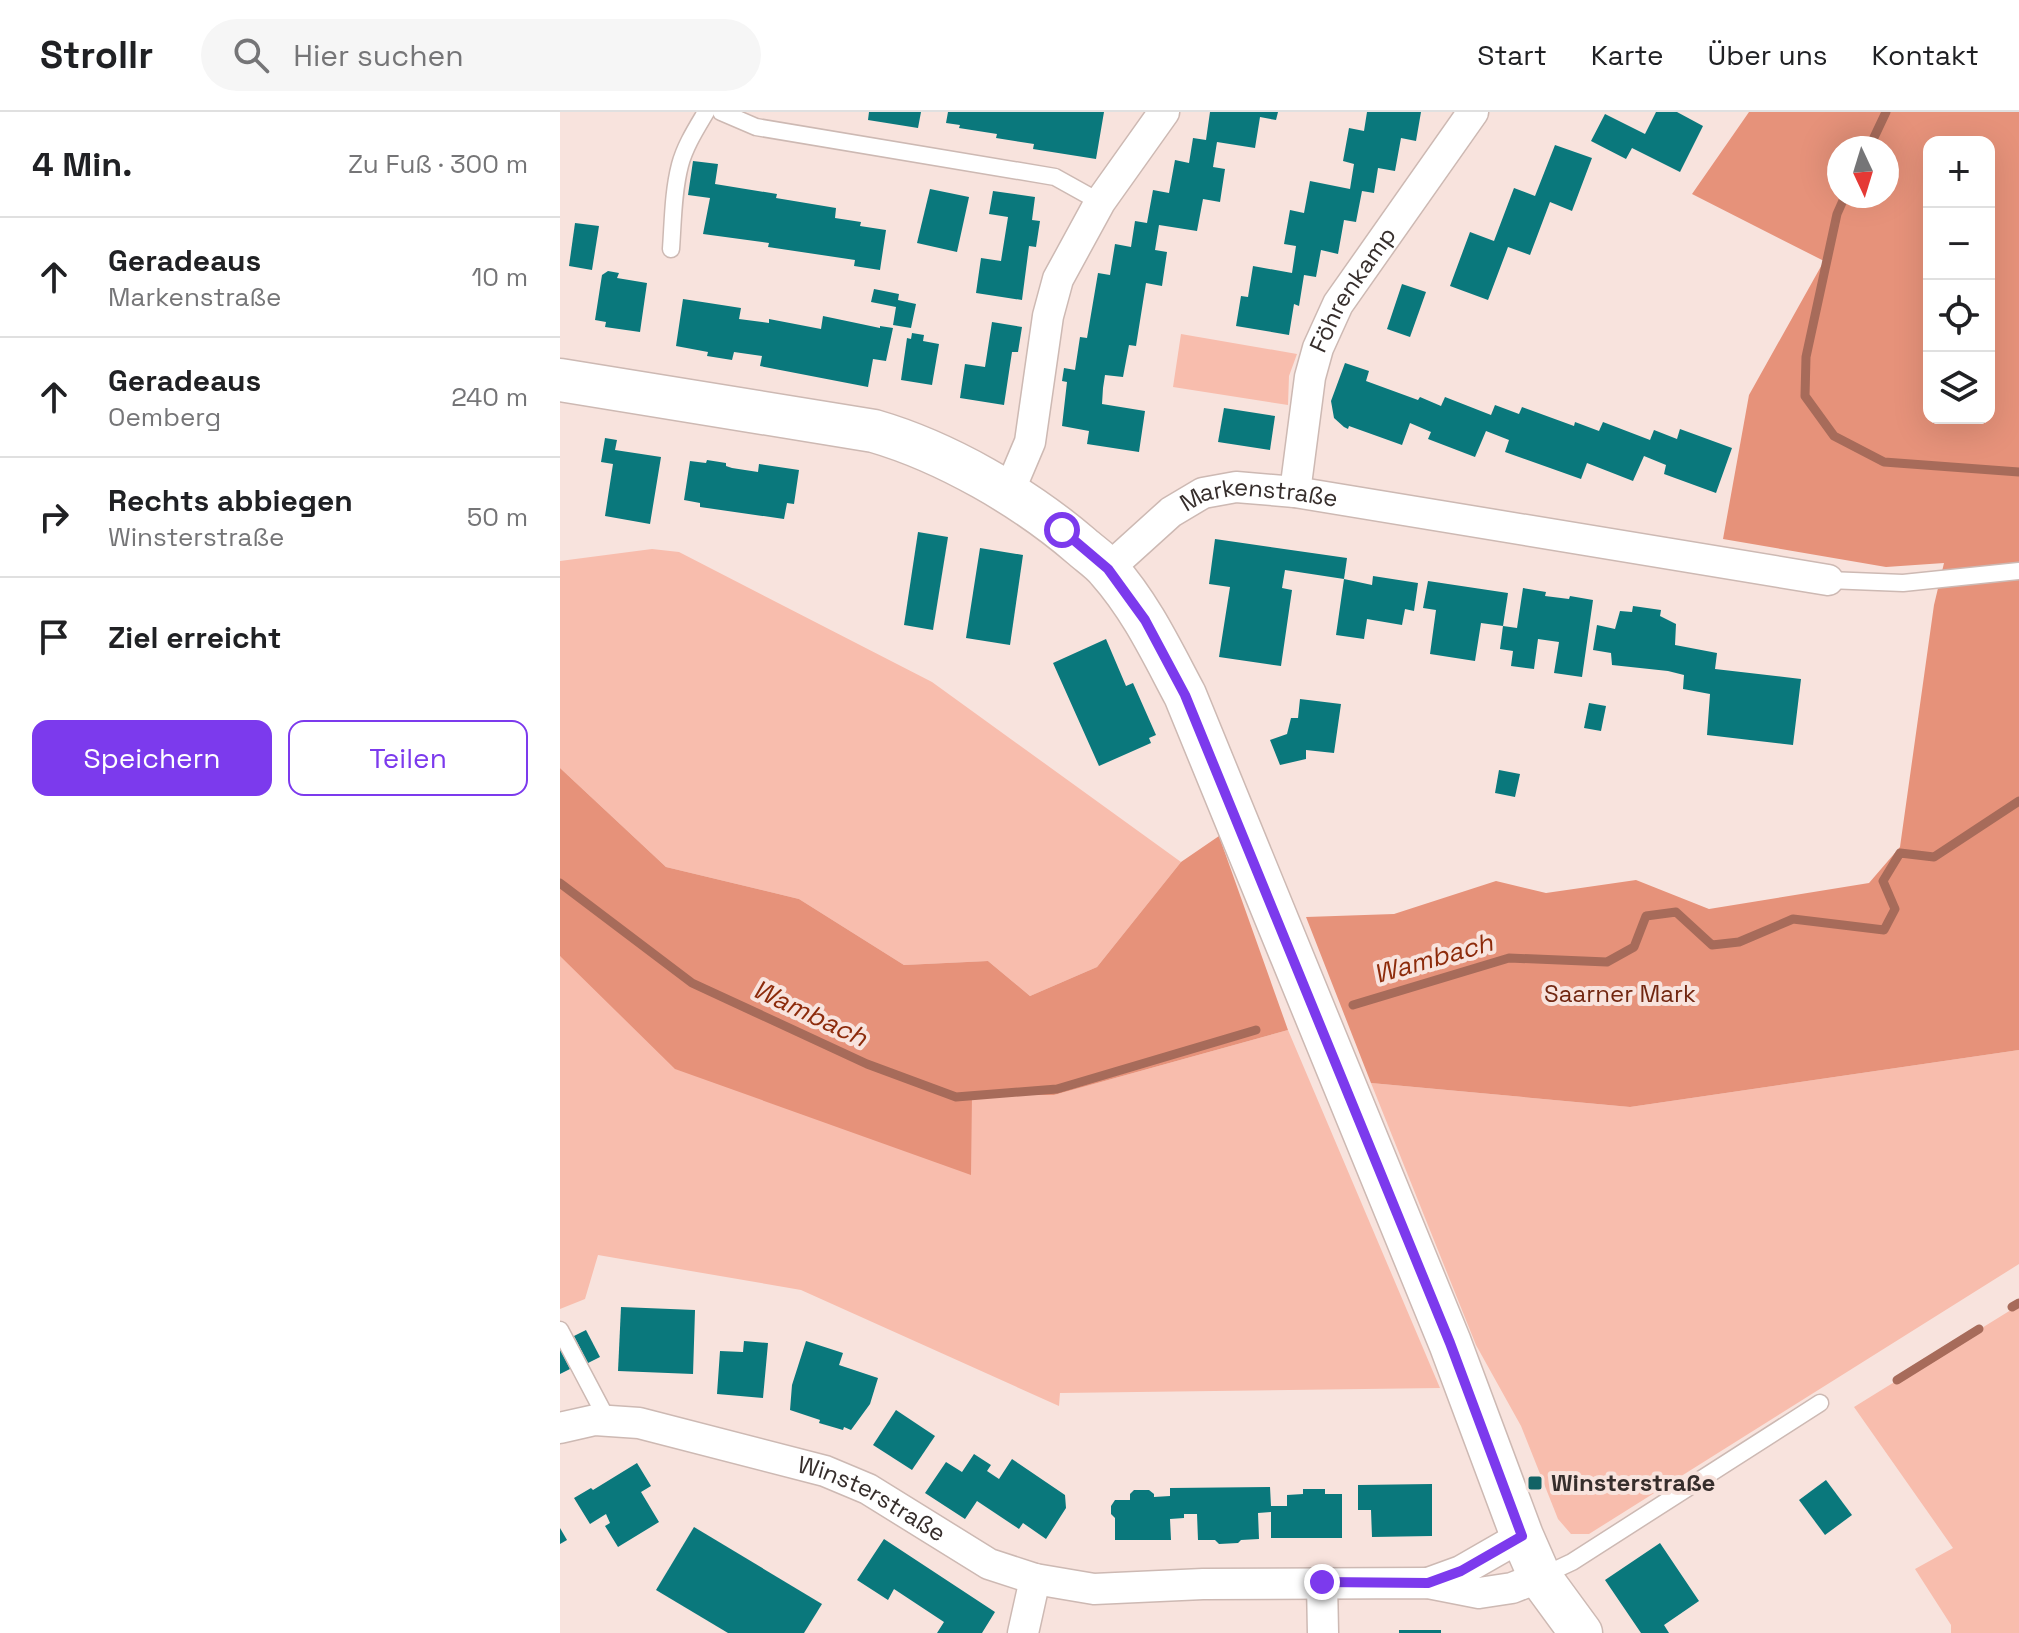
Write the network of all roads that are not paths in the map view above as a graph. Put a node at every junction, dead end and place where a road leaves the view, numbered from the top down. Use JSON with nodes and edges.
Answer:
{"nodes":[{"id":1,"x":706,"y":112,"type":"edge"},
{"id":2,"x":721,"y":112,"type":"edge"},
{"id":3,"x":1164,"y":112,"type":"edge"},
{"id":4,"x":1473,"y":112,"type":"edge"},
{"id":5,"x":1100,"y":202,"type":"junction"},
{"id":6,"x":671,"y":249,"type":"dead end"},
{"id":7,"x":560,"y":380,"type":"edge"},
{"id":8,"x":1295,"y":492,"type":"junction"},
{"id":9,"x":1008,"y":494,"type":"junction"},
{"id":10,"x":1108,"y":569,"type":"junction"},
{"id":11,"x":2019,"y":571,"type":"edge"},
{"id":12,"x":1828,"y":580,"type":"joint"},
{"id":13,"x":560,"y":1330,"type":"edge"},
{"id":14,"x":1820,"y":1403,"type":"dead end"},
{"id":15,"x":608,"y":1421,"type":"junction"},
{"id":16,"x":560,"y":1428,"type":"edge"},
{"id":17,"x":1522,"y":1536,"type":"junction"},
{"id":18,"x":1540,"y":1577,"type":"junction"},
{"id":19,"x":1035,"y":1579,"type":"junction"},
{"id":20,"x":1322,"y":1582,"type":"junction"},
{"id":21,"x":1428,"y":1583,"type":"junction"},
{"id":22,"x":1023,"y":1633,"type":"edge"},
{"id":23,"x":1323,"y":1633,"type":"edge"},
{"id":24,"x":1581,"y":1633,"type":"edge"}],
"edges":[{"from":1,"to":6,"type":"lane"},
{"from":2,"to":5,"type":"lane"},
{"from":3,"to":5,"type":"street"},
{"from":4,"to":8,"type":"street","name":"Föhrenkamp"},
{"from":5,"to":9,"type":"street"},
{"from":7,"to":9,"type":"street"},
{"from":8,"to":10,"type":"street","name":"Markenstraße"},
{"from":8,"to":12,"type":"street","name":"Markenstraße"},
{"from":9,"to":10,"type":"street"},
{"from":10,"to":17,"type":"street"},
{"from":11,"to":12,"type":"lane","name":"Markenstraße"},
{"from":13,"to":15,"type":"lane"},
{"from":14,"to":18,"type":"lane","name":"Winsterstraße"},
{"from":15,"to":16,"type":"street","name":"Winsterstraße"},
{"from":15,"to":19,"type":"street","name":"Winsterstraße"},
{"from":17,"to":18,"type":"street"},
{"from":17,"to":21,"type":"street","name":"Winsterstraße"},
{"from":18,"to":21,"type":"street","name":"Winsterstraße"},
{"from":18,"to":24,"type":"street"},
{"from":19,"to":20,"type":"street","name":"Winsterstraße"},
{"from":19,"to":22,"type":"street"},
{"from":20,"to":21,"type":"street","name":"Winsterstraße"},
{"from":20,"to":23,"type":"street"}]}
